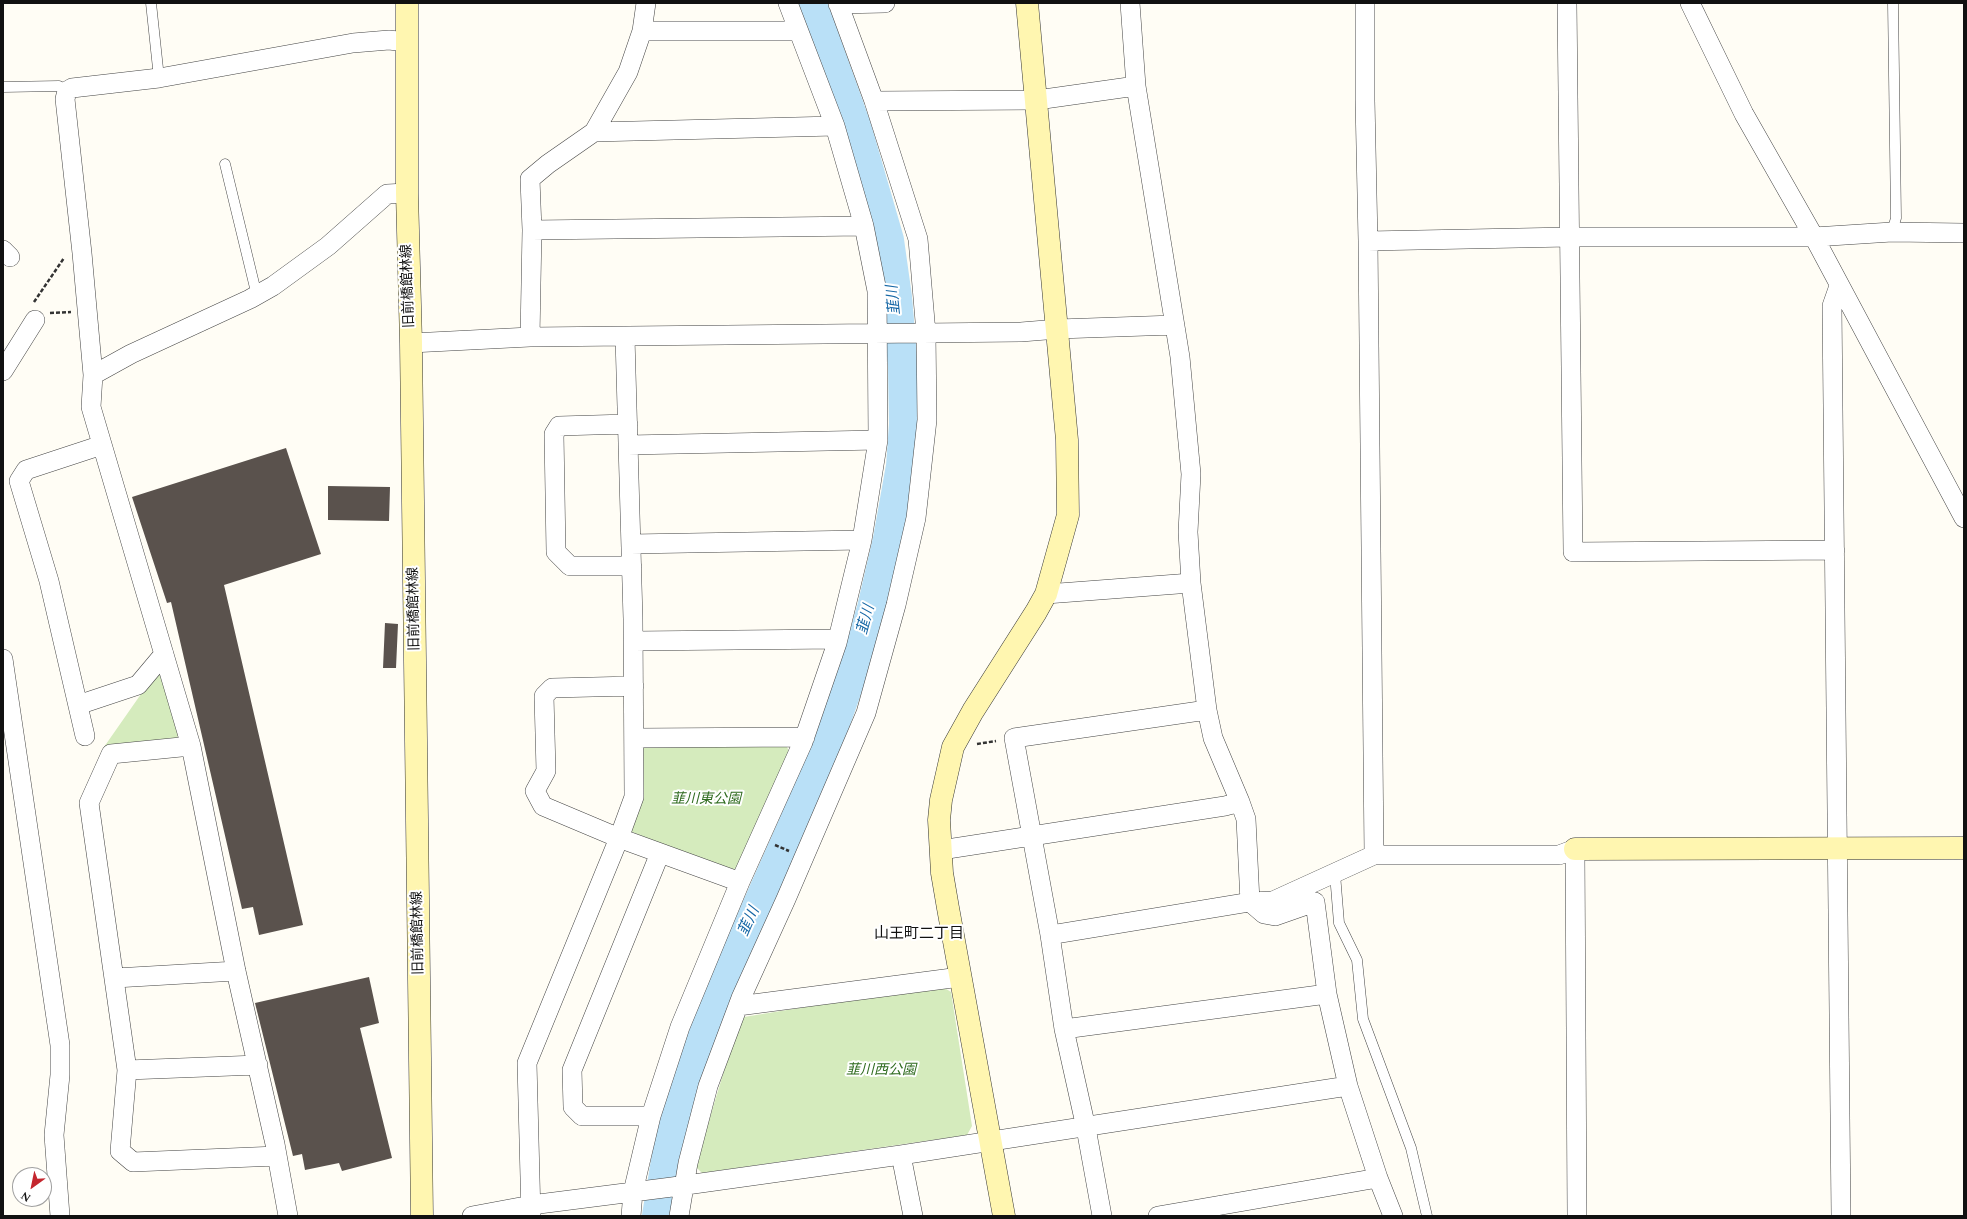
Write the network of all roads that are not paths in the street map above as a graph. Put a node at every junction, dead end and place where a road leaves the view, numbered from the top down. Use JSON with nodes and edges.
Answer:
{"nodes":[{"id":1,"x":151,"y":3,"type":"edge"},
{"id":2,"x":406,"y":3,"type":"edge"},
{"id":3,"x":646,"y":3,"type":"edge"},
{"id":4,"x":788,"y":3,"type":"edge"},
{"id":5,"x":884,"y":3,"type":"edge"},
{"id":6,"x":1027,"y":3,"type":"edge"},
{"id":7,"x":1130,"y":3,"type":"edge"},
{"id":8,"x":1365,"y":3,"type":"edge"},
{"id":9,"x":1567,"y":3,"type":"edge"},
{"id":10,"x":1690,"y":3,"type":"edge"},
{"id":11,"x":1893,"y":3,"type":"edge"},
{"id":12,"x":838,"y":4,"type":"edge"},
{"id":13,"x":642,"y":31,"type":"junction"},
{"id":14,"x":798,"y":31,"type":"junction"},
{"id":15,"x":406,"y":42,"type":"junction"},
{"id":16,"x":159,"y":78,"type":"junction"},
{"id":17,"x":1136,"y":86,"type":"junction"},
{"id":18,"x":3,"y":87,"type":"edge"},
{"id":19,"x":68,"y":91,"type":"junction"},
{"id":20,"x":1037,"y":100,"type":"junction"},
{"id":21,"x":874,"y":101,"type":"junction"},
{"id":22,"x":835,"y":126,"type":"junction"},
{"id":23,"x":594,"y":132,"type":"junction"},
{"id":24,"x":225,"y":164,"type":"dead end"},
{"id":25,"x":407,"y":193,"type":"junction"},
{"id":26,"x":864,"y":226,"type":"junction"},
{"id":27,"x":532,"y":230,"type":"junction"},
{"id":28,"x":1892,"y":232,"type":"junction"},
{"id":29,"x":1964,"y":233,"type":"edge"},
{"id":30,"x":1814,"y":237,"type":"junction"},
{"id":31,"x":1569,"y":238,"type":"junction"},
{"id":32,"x":1368,"y":241,"type":"junction"},
{"id":33,"x":1839,"y":286,"type":"junction"},
{"id":34,"x":257,"y":296,"type":"junction"},
{"id":35,"x":35,"y":320,"type":"road end"},
{"id":36,"x":1175,"y":325,"type":"junction"},
{"id":37,"x":1058,"y":329,"type":"junction"},
{"id":38,"x":922,"y":333,"type":"junction"},
{"id":39,"x":879,"y":334,"type":"junction"},
{"id":40,"x":530,"y":337,"type":"junction"},
{"id":41,"x":625,"y":337,"type":"junction"},
{"id":42,"x":411,"y":342,"type":"junction"},
{"id":43,"x":3,"y":371,"type":"edge"},
{"id":44,"x":93,"y":375,"type":"junction"},
{"id":45,"x":628,"y":424,"type":"junction"},
{"id":46,"x":878,"y":440,"type":"junction"},
{"id":47,"x":102,"y":445,"type":"junction"},
{"id":48,"x":628,"y":445,"type":"junction"},
{"id":49,"x":1964,"y":518,"type":"edge"},
{"id":50,"x":862,"y":540,"type":"junction"},
{"id":51,"x":631,"y":544,"type":"junction"},
{"id":52,"x":1835,"y":550,"type":"junction"},
{"id":53,"x":632,"y":566,"type":"junction"},
{"id":54,"x":1191,"y":583,"type":"junction"},
{"id":55,"x":1046,"y":594,"type":"junction"},
{"id":56,"x":838,"y":639,"type":"junction"},
{"id":57,"x":634,"y":641,"type":"junction"},
{"id":58,"x":164,"y":654,"type":"junction"},
{"id":59,"x":3,"y":659,"type":"edge"},
{"id":60,"x":634,"y":686,"type":"junction"},
{"id":61,"x":78,"y":705,"type":"junction"},
{"id":62,"x":1207,"y":710,"type":"junction"},
{"id":63,"x":85,"y":736,"type":"dead end"},
{"id":64,"x":805,"y":737,"type":"junction"},
{"id":65,"x":635,"y":738,"type":"junction"},
{"id":66,"x":191,"y":746,"type":"junction"},
{"id":67,"x":1240,"y":802,"type":"junction"},
{"id":68,"x":1032,"y":837,"type":"junction"},
{"id":69,"x":619,"y":838,"type":"junction"},
{"id":70,"x":1964,"y":848,"type":"edge"},
{"id":71,"x":1575,"y":849,"type":"junction"},
{"id":72,"x":1838,"y":849,"type":"junction"},
{"id":73,"x":941,"y":850,"type":"junction"},
{"id":74,"x":660,"y":853,"type":"junction"},
{"id":75,"x":1374,"y":855,"type":"junction"},
{"id":76,"x":1336,"y":874,"type":"junction"},
{"id":77,"x":740,"y":882,"type":"junction"},
{"id":78,"x":1250,"y":902,"type":"junction"},
{"id":79,"x":1050,"y":935,"type":"junction"},
{"id":80,"x":236,"y":971,"type":"junction"},
{"id":81,"x":960,"y":977,"type":"junction"},
{"id":82,"x":115,"y":978,"type":"junction"},
{"id":83,"x":1327,"y":994,"type":"junction"},
{"id":84,"x":738,"y":1006,"type":"junction"},
{"id":85,"x":1064,"y":1029,"type":"junction"},
{"id":86,"x":258,"y":1065,"type":"junction"},
{"id":87,"x":127,"y":1070,"type":"junction"},
{"id":88,"x":1348,"y":1086,"type":"junction"},
{"id":89,"x":651,"y":1116,"type":"junction"},
{"id":90,"x":1086,"y":1128,"type":"junction"},
{"id":91,"x":991,"y":1142,"type":"junction"},
{"id":92,"x":901,"y":1155,"type":"junction"},
{"id":93,"x":277,"y":1156,"type":"junction"},
{"id":94,"x":1378,"y":1178,"type":"junction"},
{"id":95,"x":678,"y":1186,"type":"junction"},
{"id":96,"x":640,"y":1191,"type":"junction"},
{"id":97,"x":531,"y":1210,"type":"edge"},
{"id":98,"x":60,"y":1216,"type":"edge"},
{"id":99,"x":288,"y":1216,"type":"edge"},
{"id":100,"x":422,"y":1216,"type":"edge"},
{"id":101,"x":472,"y":1216,"type":"edge"},
{"id":102,"x":631,"y":1216,"type":"edge"},
{"id":103,"x":679,"y":1216,"type":"edge"},
{"id":104,"x":913,"y":1216,"type":"edge"},
{"id":105,"x":1004,"y":1216,"type":"edge"},
{"id":106,"x":1102,"y":1216,"type":"edge"},
{"id":107,"x":1158,"y":1216,"type":"edge"},
{"id":108,"x":1394,"y":1216,"type":"edge"},
{"id":109,"x":1427,"y":1216,"type":"edge"},
{"id":110,"x":1577,"y":1216,"type":"edge"},
{"id":111,"x":1841,"y":1216,"type":"edge"}],
"edges":[{"from":1,"to":16,"type":"lane"},
{"from":2,"to":15,"type":"street","name":"旧前橋館林線"},
{"from":3,"to":13,"type":"street"},
{"from":4,"to":14,"type":"street"},
{"from":5,"to":12,"type":"street"},
{"from":6,"to":20,"type":"street"},
{"from":7,"to":17,"type":"street"},
{"from":8,"to":32,"type":"street"},
{"from":9,"to":31,"type":"street"},
{"from":10,"to":30,"type":"street"},
{"from":11,"to":28,"type":"lane"},
{"from":12,"to":21,"type":"street"},
{"from":13,"to":14,"type":"street"},
{"from":13,"to":23,"type":"street"},
{"from":14,"to":22,"type":"street"},
{"from":15,"to":16,"type":"street"},
{"from":15,"to":25,"type":"street","name":"旧前橋館林線"},
{"from":16,"to":19,"type":"street"},
{"from":17,"to":20,"type":"street"},
{"from":17,"to":36,"type":"street"},
{"from":18,"to":19,"type":"lane"},
{"from":19,"to":44,"type":"street"},
{"from":20,"to":21,"type":"street"},
{"from":20,"to":37,"type":"street"},
{"from":21,"to":38,"type":"street"},
{"from":22,"to":23,"type":"street"},
{"from":22,"to":26,"type":"street"},
{"from":23,"to":27,"type":"street"},
{"from":24,"to":34,"type":"lane"},
{"from":25,"to":34,"type":"street"},
{"from":25,"to":42,"type":"street","name":"旧前橋館林線"},
{"from":26,"to":27,"type":"street"},
{"from":26,"to":39,"type":"street"},
{"from":27,"to":40,"type":"street"},
{"from":28,"to":29,"type":"street"},
{"from":28,"to":30,"type":"street"},
{"from":30,"to":31,"type":"street"},
{"from":30,"to":33,"type":"street"},
{"from":31,"to":32,"type":"street"},
{"from":31,"to":52,"type":"street"},
{"from":32,"to":75,"type":"street"},
{"from":33,"to":49,"type":"street"},
{"from":33,"to":52,"type":"street"},
{"from":34,"to":44,"type":"street"},
{"from":35,"to":43,"type":"street"},
{"from":36,"to":37,"type":"street"},
{"from":36,"to":54,"type":"street"},
{"from":37,"to":38,"type":"street"},
{"from":37,"to":55,"type":"street"},
{"from":38,"to":39,"type":"street"},
{"from":38,"to":84,"type":"street"},
{"from":39,"to":41,"type":"street"},
{"from":39,"to":46,"type":"street"},
{"from":40,"to":41,"type":"street"},
{"from":40,"to":42,"type":"street"},
{"from":41,"to":45,"type":"street"},
{"from":42,"to":100,"type":"street","name":"旧前橋館林線"},
{"from":44,"to":47,"type":"street"},
{"from":45,"to":48,"type":"street"},
{"from":45,"to":53,"type":"street"},
{"from":46,"to":48,"type":"street"},
{"from":46,"to":50,"type":"street"},
{"from":47,"to":58,"type":"street"},
{"from":47,"to":61,"type":"street"},
{"from":48,"to":51,"type":"street"},
{"from":50,"to":51,"type":"street"},
{"from":50,"to":56,"type":"street"},
{"from":51,"to":53,"type":"street"},
{"from":52,"to":72,"type":"street"},
{"from":53,"to":57,"type":"street"},
{"from":54,"to":55,"type":"street"},
{"from":54,"to":62,"type":"street"},
{"from":55,"to":73,"type":"street"},
{"from":56,"to":57,"type":"street"},
{"from":56,"to":64,"type":"street"},
{"from":57,"to":60,"type":"street"},
{"from":58,"to":61,"type":"street"},
{"from":58,"to":66,"type":"street"},
{"from":59,"to":98,"type":"street"},
{"from":60,"to":65,"type":"street"},
{"from":60,"to":69,"type":"street"},
{"from":61,"to":63,"type":"street"},
{"from":62,"to":67,"type":"street"},
{"from":62,"to":68,"type":"street"},
{"from":64,"to":65,"type":"street"},
{"from":64,"to":77,"type":"street"},
{"from":65,"to":69,"type":"street"},
{"from":66,"to":80,"type":"street"},
{"from":66,"to":82,"type":"street"},
{"from":67,"to":68,"type":"street"},
{"from":67,"to":78,"type":"street"},
{"from":68,"to":73,"type":"street"},
{"from":68,"to":79,"type":"street"},
{"from":69,"to":74,"type":"street"},
{"from":69,"to":97,"type":"street"},
{"from":70,"to":72,"type":"street"},
{"from":71,"to":72,"type":"street"},
{"from":71,"to":75,"type":"street"},
{"from":71,"to":110,"type":"street"},
{"from":72,"to":111,"type":"street"},
{"from":73,"to":81,"type":"street"},
{"from":74,"to":77,"type":"street"},
{"from":74,"to":89,"type":"street"},
{"from":75,"to":76,"type":"street"},
{"from":76,"to":78,"type":"street"},
{"from":76,"to":109,"type":"lane"},
{"from":77,"to":89,"type":"street"},
{"from":78,"to":79,"type":"street"},
{"from":78,"to":83,"type":"street"},
{"from":79,"to":85,"type":"street"},
{"from":80,"to":82,"type":"street"},
{"from":80,"to":86,"type":"street"},
{"from":81,"to":84,"type":"street"},
{"from":81,"to":91,"type":"street"},
{"from":82,"to":87,"type":"street"},
{"from":83,"to":85,"type":"street"},
{"from":83,"to":88,"type":"street"},
{"from":84,"to":95,"type":"street"},
{"from":85,"to":90,"type":"street"},
{"from":86,"to":87,"type":"street"},
{"from":86,"to":93,"type":"street"},
{"from":87,"to":93,"type":"street"},
{"from":88,"to":90,"type":"street"},
{"from":88,"to":94,"type":"street"},
{"from":89,"to":96,"type":"street"},
{"from":90,"to":91,"type":"street"},
{"from":90,"to":106,"type":"street"},
{"from":91,"to":92,"type":"street"},
{"from":91,"to":105,"type":"street"},
{"from":92,"to":95,"type":"street"},
{"from":92,"to":104,"type":"street"},
{"from":93,"to":99,"type":"street"},
{"from":94,"to":107,"type":"street"},
{"from":94,"to":108,"type":"street"},
{"from":95,"to":96,"type":"street"},
{"from":95,"to":103,"type":"street"},
{"from":96,"to":97,"type":"street"},
{"from":96,"to":102,"type":"street"},
{"from":97,"to":101,"type":"street"}]}
